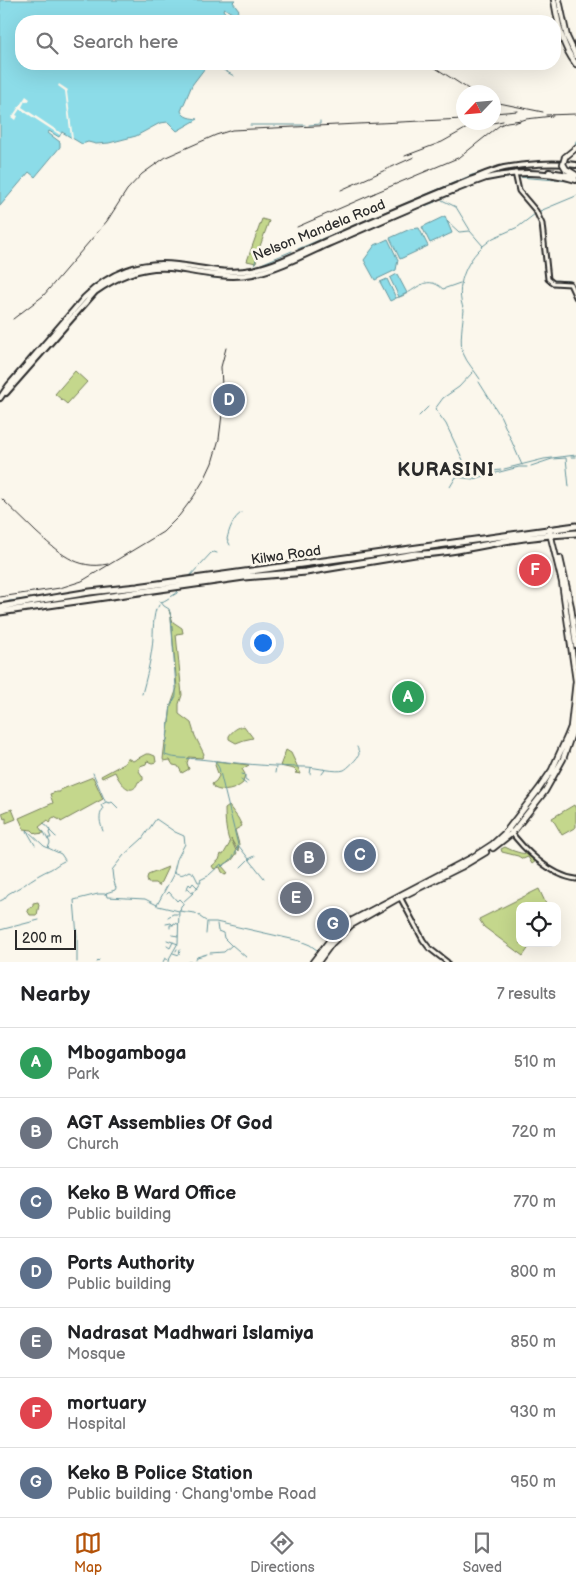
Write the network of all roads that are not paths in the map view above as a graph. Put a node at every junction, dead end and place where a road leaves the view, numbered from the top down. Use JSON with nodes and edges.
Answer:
{"nodes":[{"id":1,"x":554,"y":0,"type":"edge"},
{"id":2,"x":559,"y":0,"type":"edge"},
{"id":3,"x":558,"y":15,"type":"edge"},
{"id":4,"x":561,"y":29,"type":"edge"},
{"id":5,"x":576,"y":56,"type":"edge"},
{"id":6,"x":576,"y":64,"type":"edge"},
{"id":7,"x":576,"y":148,"type":"edge"},
{"id":8,"x":576,"y":164,"type":"edge"},
{"id":9,"x":525,"y":172,"type":"junction"},
{"id":10,"x":515,"y":173,"type":"junction"},
{"id":11,"x":576,"y":175,"type":"edge"},
{"id":12,"x":576,"y":180,"type":"edge"},
{"id":13,"x":576,"y":297,"type":"edge"},
{"id":14,"x":0,"y":398,"type":"edge"},
{"id":15,"x":576,"y":526,"type":"edge"},
{"id":16,"x":576,"y":533,"type":"edge"},
{"id":17,"x":552,"y":535,"type":"junction"},
{"id":18,"x":0,"y":607,"type":"edge"},
{"id":19,"x":0,"y":612,"type":"edge"},
{"id":20,"x":576,"y":645,"type":"edge"},
{"id":21,"x":576,"y":715,"type":"edge"},
{"id":22,"x":510,"y":831,"type":"junction"},
{"id":23,"x":576,"y":879,"type":"edge"},
{"id":24,"x":399,"y":896,"type":"junction"},
{"id":25,"x":313,"y":962,"type":"edge"},
{"id":26,"x":318,"y":962,"type":"edge"},
{"id":27,"x":447,"y":962,"type":"edge"}],
"edges":[{"from":1,"to":3,"type":"main road"},
{"from":2,"to":5,"type":"main road"},
{"from":4,"to":6,"type":"main road"},
{"from":7,"to":11,"type":"main road","bridge":true},
{"from":8,"to":14,"type":"main road","name":"Nelson Mandela Road"},
{"from":9,"to":10,"type":"main road","name":"Nelson Mandela Road"},
{"from":9,"to":11,"type":"main road"},
{"from":9,"to":12,"type":"main road","name":"Nelson Mandela Road"},
{"from":10,"to":13,"type":"street"},
{"from":10,"to":14,"type":"main road","name":"Nelson Mandela Road"},
{"from":15,"to":17,"type":"highway","name":"Kilwa Road"},
{"from":16,"to":17,"type":"highway","name":"Kilwa Road"},
{"from":17,"to":18,"type":"highway","name":"Kilwa Road"},
{"from":17,"to":19,"type":"highway","name":"Kilwa Road"},
{"from":17,"to":20,"type":"main road"},
{"from":17,"to":22,"type":"main road"},
{"from":21,"to":22,"type":"main road"},
{"from":22,"to":23,"type":"street"},
{"from":22,"to":24,"type":"main road"},
{"from":24,"to":25,"type":"main road"},
{"from":24,"to":26,"type":"main road"},
{"from":24,"to":27,"type":"street"}]}
